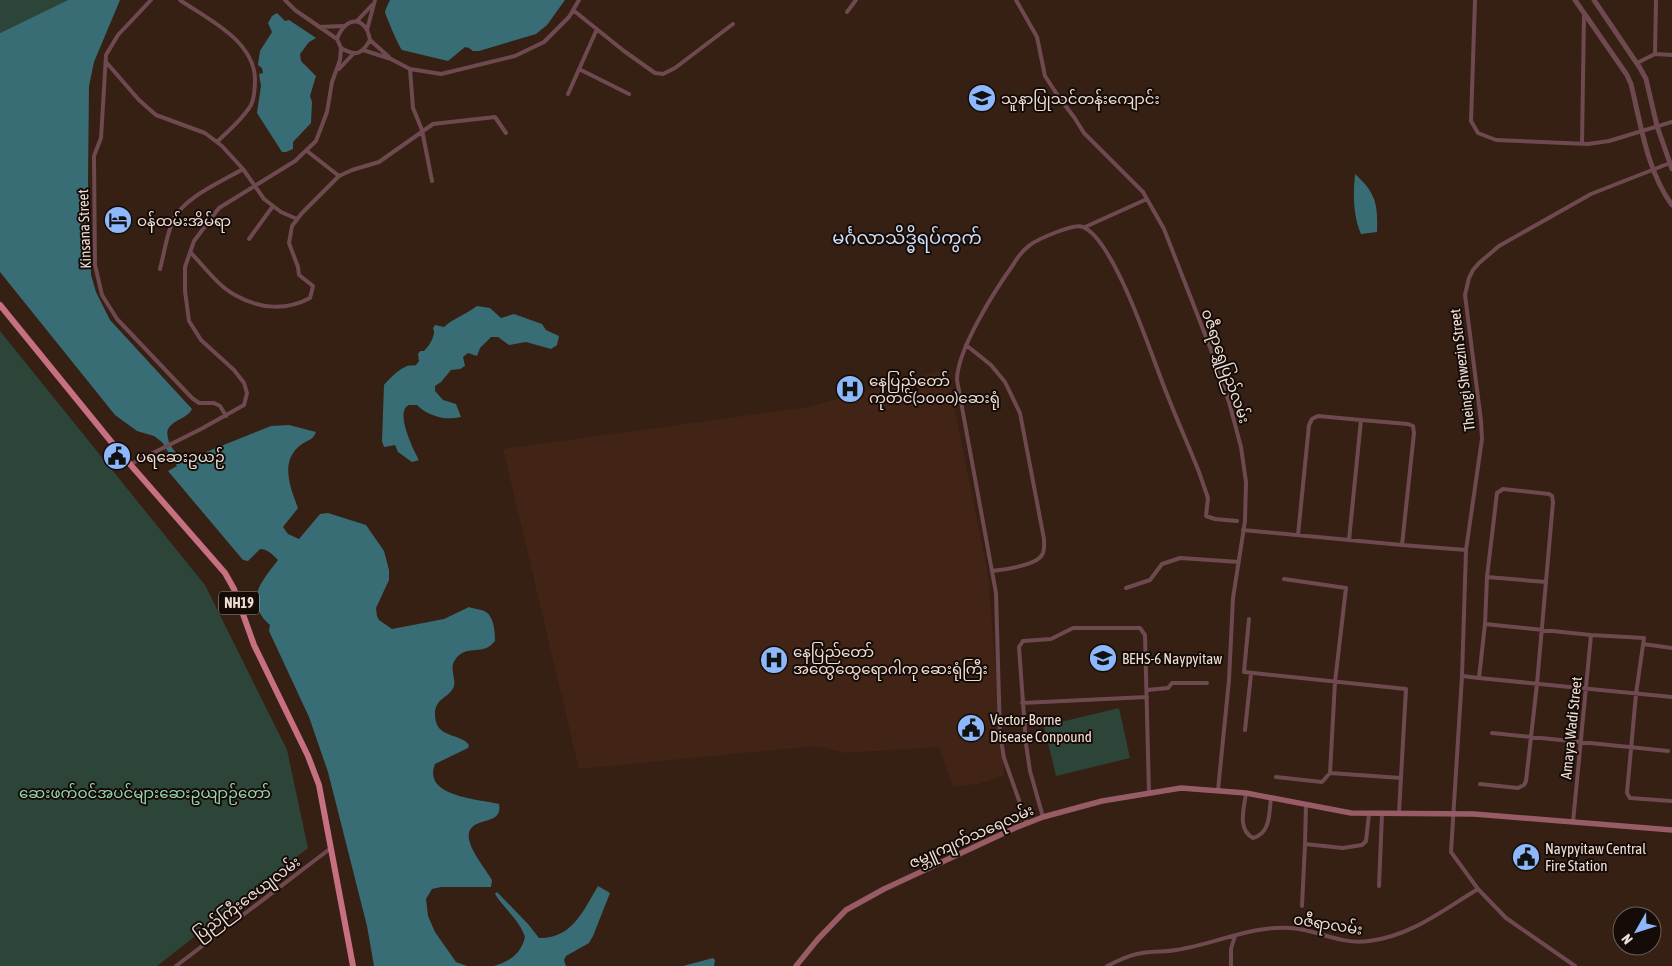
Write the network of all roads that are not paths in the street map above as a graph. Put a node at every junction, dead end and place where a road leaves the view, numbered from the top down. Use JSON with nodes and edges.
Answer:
{"nodes":[{"id":1,"x":151,"y":0,"type":"edge"},
{"id":2,"x":180,"y":0,"type":"edge"},
{"id":3,"x":285,"y":0,"type":"edge"},
{"id":4,"x":579,"y":0,"type":"edge"},
{"id":5,"x":856,"y":0,"type":"edge"},
{"id":6,"x":1016,"y":0,"type":"edge"},
{"id":7,"x":1475,"y":0,"type":"edge"},
{"id":8,"x":1576,"y":0,"type":"edge"},
{"id":9,"x":1594,"y":0,"type":"edge"},
{"id":10,"x":1656,"y":0,"type":"edge"},
{"id":11,"x":374,"y":2,"type":"edge"},
{"id":12,"x":573,"y":10,"type":"junction"},
{"id":13,"x":847,"y":12,"type":"dead end"},
{"id":14,"x":1584,"y":13,"type":"junction"},
{"id":15,"x":357,"y":21,"type":"junction"},
{"id":16,"x":733,"y":24,"type":"dead end"},
{"id":17,"x":343,"y":26,"type":"junction"},
{"id":18,"x":319,"y":27,"type":"junction"},
{"id":19,"x":597,"y":29,"type":"junction"},
{"id":20,"x":367,"y":30,"type":"junction"},
{"id":21,"x":336,"y":38,"type":"junction"},
{"id":22,"x":370,"y":40,"type":"junction"},
{"id":23,"x":341,"y":48,"type":"junction"},
{"id":24,"x":363,"y":50,"type":"junction"},
{"id":25,"x":354,"y":53,"type":"junction"},
{"id":26,"x":1655,"y":54,"type":"junction"},
{"id":27,"x":1672,"y":55,"type":"edge"},
{"id":28,"x":391,"y":59,"type":"junction"},
{"id":29,"x":106,"y":62,"type":"junction"},
{"id":30,"x":1637,"y":63,"type":"junction"},
{"id":31,"x":410,"y":69,"type":"junction"},
{"id":32,"x":579,"y":69,"type":"junction"},
{"id":33,"x":337,"y":71,"type":"junction"},
{"id":34,"x":568,"y":94,"type":"dead end"},
{"id":35,"x":629,"y":94,"type":"dead end"},
{"id":36,"x":1672,"y":122,"type":"edge"},
{"id":37,"x":1656,"y":126,"type":"junction"},
{"id":38,"x":422,"y":130,"type":"junction"},
{"id":39,"x":1642,"y":131,"type":"junction"},
{"id":40,"x":506,"y":134,"type":"dead end"},
{"id":41,"x":217,"y":142,"type":"junction"},
{"id":42,"x":1582,"y":144,"type":"junction"},
{"id":43,"x":307,"y":151,"type":"junction"},
{"id":44,"x":1671,"y":166,"type":"edge"},
{"id":45,"x":243,"y":169,"type":"junction"},
{"id":46,"x":1653,"y":170,"type":"junction"},
{"id":47,"x":339,"y":176,"type":"junction"},
{"id":48,"x":432,"y":182,"type":"dead end"},
{"id":49,"x":254,"y":187,"type":"junction"},
{"id":50,"x":1147,"y":199,"type":"junction"},
{"id":51,"x":1672,"y":205,"type":"edge"},
{"id":52,"x":273,"y":206,"type":"junction"},
{"id":53,"x":298,"y":219,"type":"junction"},
{"id":54,"x":1085,"y":227,"type":"junction"},
{"id":55,"x":250,"y":239,"type":"dead end"},
{"id":56,"x":190,"y":252,"type":"junction"},
{"id":57,"x":160,"y":269,"type":"dead end"},
{"id":58,"x":0,"y":305,"type":"edge"},
{"id":59,"x":966,"y":345,"type":"junction"},
{"id":60,"x":226,"y":416,"type":"junction"},
{"id":61,"x":1361,"y":420,"type":"junction"},
{"id":62,"x":130,"y":465,"type":"junction"},
{"id":63,"x":1237,"y":521,"type":"dead end"},
{"id":64,"x":1243,"y":530,"type":"junction"},
{"id":65,"x":1298,"y":535,"type":"junction"},
{"id":66,"x":1349,"y":540,"type":"junction"},
{"id":67,"x":1402,"y":545,"type":"junction"},
{"id":68,"x":1466,"y":550,"type":"junction"},
{"id":69,"x":1239,"y":562,"type":"junction"},
{"id":70,"x":992,"y":571,"type":"junction"},
{"id":71,"x":1488,"y":577,"type":"junction"},
{"id":72,"x":1284,"y":579,"type":"dead end"},
{"id":73,"x":1546,"y":582,"type":"junction"},
{"id":74,"x":1126,"y":588,"type":"dead end"},
{"id":75,"x":1249,"y":619,"type":"dead end"},
{"id":76,"x":1485,"y":624,"type":"junction"},
{"id":77,"x":1542,"y":630,"type":"junction"},
{"id":78,"x":1591,"y":635,"type":"junction"},
{"id":79,"x":1643,"y":644,"type":"junction"},
{"id":80,"x":1672,"y":648,"type":"edge"},
{"id":81,"x":1251,"y":674,"type":"junction"},
{"id":82,"x":1462,"y":676,"type":"junction"},
{"id":83,"x":1479,"y":678,"type":"junction"},
{"id":84,"x":1335,"y":682,"type":"junction"},
{"id":85,"x":1206,"y":683,"type":"dead end"},
{"id":86,"x":1537,"y":684,"type":"junction"},
{"id":87,"x":1586,"y":689,"type":"junction"},
{"id":88,"x":1147,"y":690,"type":"junction"},
{"id":89,"x":1636,"y":694,"type":"junction"},
{"id":90,"x":1147,"y":697,"type":"junction"},
{"id":91,"x":1672,"y":697,"type":"edge"},
{"id":92,"x":1022,"y":703,"type":"junction"},
{"id":93,"x":1245,"y":730,"type":"dead end"},
{"id":94,"x":1492,"y":733,"type":"dead end"},
{"id":95,"x":1532,"y":737,"type":"junction"},
{"id":96,"x":1580,"y":743,"type":"junction"},
{"id":97,"x":1631,"y":748,"type":"junction"},
{"id":98,"x":1668,"y":751,"type":"dead end"},
{"id":99,"x":1330,"y":773,"type":"junction"},
{"id":100,"x":1276,"y":777,"type":"dead end"},
{"id":101,"x":1401,"y":778,"type":"junction"},
{"id":102,"x":1480,"y":784,"type":"dead end"},
{"id":103,"x":1218,"y":790,"type":"junction"},
{"id":104,"x":1149,"y":793,"type":"junction"},
{"id":105,"x":1246,"y":793,"type":"junction"},
{"id":106,"x":1271,"y":797,"type":"junction"},
{"id":107,"x":1671,"y":802,"type":"edge"},
{"id":108,"x":1306,"y":804,"type":"junction"},
{"id":109,"x":1399,"y":812,"type":"junction"},
{"id":110,"x":1369,"y":814,"type":"junction"},
{"id":111,"x":1382,"y":814,"type":"junction"},
{"id":112,"x":1454,"y":814,"type":"junction"},
{"id":113,"x":1043,"y":817,"type":"junction"},
{"id":114,"x":1026,"y":823,"type":"junction"},
{"id":115,"x":1573,"y":823,"type":"junction"},
{"id":116,"x":1672,"y":830,"type":"edge"},
{"id":117,"x":1304,"y":844,"type":"junction"},
{"id":118,"x":332,"y":848,"type":"junction"},
{"id":119,"x":1379,"y":886,"type":"dead end"},
{"id":120,"x":1478,"y":889,"type":"junction"},
{"id":121,"x":1302,"y":906,"type":"dead end"},
{"id":122,"x":1235,"y":936,"type":"junction"},
{"id":123,"x":176,"y":966,"type":"edge"},
{"id":124,"x":353,"y":966,"type":"edge"},
{"id":125,"x":796,"y":966,"type":"edge"},
{"id":126,"x":1107,"y":966,"type":"edge"},
{"id":127,"x":1231,"y":966,"type":"edge"},
{"id":128,"x":1575,"y":966,"type":"edge"}],
"edges":[{"from":1,"to":29,"type":"street","name":"Kinsana Street"},
{"from":2,"to":41,"type":"street"},
{"from":3,"to":18,"type":"street"},
{"from":4,"to":12,"type":"street"},
{"from":5,"to":13,"type":"street"},
{"from":6,"to":50,"type":"street","name":"ဝဇီရာရွှေပြည်လမ်း"},
{"from":7,"to":42,"type":"street"},
{"from":8,"to":14,"type":"street"},
{"from":9,"to":30,"type":"street"},
{"from":10,"to":26,"type":"street"},
{"from":11,"to":15,"type":"street"},
{"from":11,"to":20,"type":"street"},
{"from":12,"to":19,"type":"street"},
{"from":12,"to":31,"type":"street"},
{"from":14,"to":39,"type":"street"},
{"from":14,"to":42,"type":"street"},
{"from":15,"to":17,"type":"street"},
{"from":15,"to":20,"type":"street"},
{"from":16,"to":19,"type":"street"},
{"from":17,"to":18,"type":"street"},
{"from":17,"to":21,"type":"street"},
{"from":18,"to":21,"type":"street"},
{"from":19,"to":32,"type":"street"},
{"from":20,"to":22,"type":"street"},
{"from":21,"to":23,"type":"street"},
{"from":22,"to":24,"type":"street"},
{"from":22,"to":28,"type":"street"},
{"from":23,"to":25,"type":"street"},
{"from":23,"to":33,"type":"street"},
{"from":24,"to":25,"type":"street"},
{"from":24,"to":28,"type":"street"},
{"from":25,"to":33,"type":"street"},
{"from":26,"to":27,"type":"street"},
{"from":26,"to":30,"type":"street"},
{"from":28,"to":31,"type":"street"},
{"from":29,"to":41,"type":"street"},
{"from":29,"to":60,"type":"street","name":"Kinsana Street"},
{"from":30,"to":37,"type":"street"},
{"from":31,"to":38,"type":"street"},
{"from":32,"to":34,"type":"street"},
{"from":32,"to":35,"type":"street"},
{"from":33,"to":43,"type":"street"},
{"from":36,"to":37,"type":"street"},
{"from":37,"to":39,"type":"street"},
{"from":37,"to":44,"type":"street"},
{"from":38,"to":40,"type":"street"},
{"from":38,"to":47,"type":"street"},
{"from":38,"to":48,"type":"street"},
{"from":39,"to":42,"type":"street"},
{"from":39,"to":46,"type":"street"},
{"from":41,"to":45,"type":"street"},
{"from":43,"to":47,"type":"street"},
{"from":43,"to":49,"type":"street"},
{"from":44,"to":46,"type":"street","name":"Theingi Shwezin Street"},
{"from":45,"to":49,"type":"street"},
{"from":45,"to":57,"type":"street"},
{"from":46,"to":51,"type":"street"},
{"from":46,"to":68,"type":"street","name":"Theingi Shwezin Street"},
{"from":47,"to":53,"type":"street"},
{"from":49,"to":52,"type":"street"},
{"from":49,"to":56,"type":"street"},
{"from":50,"to":54,"type":"street"},
{"from":50,"to":64,"type":"street","name":"ဝဇီရာရွှေပြည်လမ်း"},
{"from":52,"to":53,"type":"street"},
{"from":52,"to":55,"type":"street"},
{"from":53,"to":56,"type":"street"},
{"from":54,"to":59,"type":"street"},
{"from":54,"to":63,"type":"street"},
{"from":56,"to":60,"type":"street"},
{"from":58,"to":62,"type":"highway","number":"NH19"},
{"from":59,"to":70,"type":"street"},
{"from":59,"to":70,"type":"street"},
{"from":60,"to":62,"type":"street"},
{"from":61,"to":65,"type":"street"},
{"from":61,"to":66,"type":"street"},
{"from":61,"to":67,"type":"street"},
{"from":62,"to":118,"type":"highway","number":"NH19"},
{"from":64,"to":65,"type":"street"},
{"from":64,"to":69,"type":"street","name":"ဝဇီရာရွှေပြည်လမ်း"},
{"from":65,"to":66,"type":"street"},
{"from":66,"to":67,"type":"street"},
{"from":67,"to":68,"type":"street"},
{"from":68,"to":82,"type":"street","name":"Theingi Shwezin Street"},
{"from":69,"to":74,"type":"street"},
{"from":69,"to":103,"type":"street","name":"ဝဇီရာရွှေပြည်လမ်း"},
{"from":70,"to":114,"type":"street"},
{"from":71,"to":73,"type":"street"},
{"from":71,"to":73,"type":"street"},
{"from":71,"to":76,"type":"street"},
{"from":72,"to":84,"type":"street"},
{"from":73,"to":77,"type":"street"},
{"from":75,"to":81,"type":"street"},
{"from":76,"to":77,"type":"street"},
{"from":76,"to":83,"type":"street"},
{"from":77,"to":78,"type":"street"},
{"from":77,"to":86,"type":"street"},
{"from":78,"to":79,"type":"street"},
{"from":78,"to":87,"type":"street","name":"Amaya Wadi Street"},
{"from":79,"to":80,"type":"street"},
{"from":79,"to":89,"type":"street"},
{"from":81,"to":84,"type":"street"},
{"from":81,"to":93,"type":"street"},
{"from":82,"to":83,"type":"street"},
{"from":82,"to":112,"type":"street","name":"Theingi Shwezin Street"},
{"from":83,"to":86,"type":"street"},
{"from":84,"to":99,"type":"street"},
{"from":84,"to":101,"type":"street"},
{"from":85,"to":88,"type":"street"},
{"from":86,"to":87,"type":"street"},
{"from":86,"to":95,"type":"street"},
{"from":87,"to":89,"type":"street"},
{"from":87,"to":96,"type":"street","name":"Amaya Wadi Street"},
{"from":88,"to":90,"type":"street"},
{"from":88,"to":92,"type":"street"},
{"from":89,"to":91,"type":"street"},
{"from":89,"to":97,"type":"street"},
{"from":90,"to":92,"type":"street"},
{"from":90,"to":104,"type":"street"},
{"from":92,"to":113,"type":"street"},
{"from":94,"to":95,"type":"street"},
{"from":95,"to":96,"type":"street"},
{"from":95,"to":102,"type":"street"},
{"from":96,"to":97,"type":"street"},
{"from":96,"to":115,"type":"street","name":"Amaya Wadi Street"},
{"from":97,"to":98,"type":"street"},
{"from":97,"to":107,"type":"street"},
{"from":99,"to":100,"type":"street"},
{"from":99,"to":101,"type":"street"},
{"from":101,"to":109,"type":"street"},
{"from":103,"to":104,"type":"main road","name":"ဇမ္ဘူကျက်သရေလမ်း"},
{"from":103,"to":105,"type":"main road","name":"ဇမ္ဘူကျက်သရေလမ်း"},
{"from":104,"to":113,"type":"main road","name":"ဇမ္ဘူကျက်သရေလမ်း"},
{"from":105,"to":106,"type":"main road","name":"ဇမ္ဘူကျက်သရေလမ်း"},
{"from":105,"to":106,"type":"street"},
{"from":106,"to":108,"type":"main road","name":"ဇမ္ဘူကျက်သရေလမ်း"},
{"from":108,"to":110,"type":"main road","name":"ဇမ္ဘူကျက်သရေလမ်း"},
{"from":108,"to":117,"type":"street"},
{"from":109,"to":111,"type":"main road","name":"ဇမ္ဘူကျက်သရေလမ်း"},
{"from":109,"to":112,"type":"main road","name":"ဇမ္ဘူကျက်သရေလမ်း"},
{"from":110,"to":111,"type":"main road","name":"ဇမ္ဘူကျက်သရေလမ်း"},
{"from":110,"to":117,"type":"street"},
{"from":111,"to":119,"type":"street"},
{"from":112,"to":115,"type":"main road","name":"ဇမ္ဘူကျက်သရေလမ်း"},
{"from":112,"to":120,"type":"street","name":"Theingi Shwezin Street"},
{"from":113,"to":114,"type":"main road","name":"ဇမ္ဘူကျက်သရေလမ်း"},
{"from":114,"to":125,"type":"main road","name":"ဇမ္ဘူကျက်သရေလမ်း"},
{"from":115,"to":116,"type":"main road","name":"ဇမ္ဘူကျက်သရေလမ်း"},
{"from":117,"to":121,"type":"street"},
{"from":118,"to":123,"type":"street","name":"ပြည်ကြီးဇေယျလမ်း"},
{"from":118,"to":124,"type":"highway","number":"NH19"},
{"from":120,"to":122,"type":"street","name":"ဝဇီရာလမ်း"},
{"from":120,"to":128,"type":"street","name":"Theingi Shwezin Street"},
{"from":122,"to":126,"type":"street","name":"ဝဇီရာလမ်း"},
{"from":122,"to":127,"type":"street"}]}
